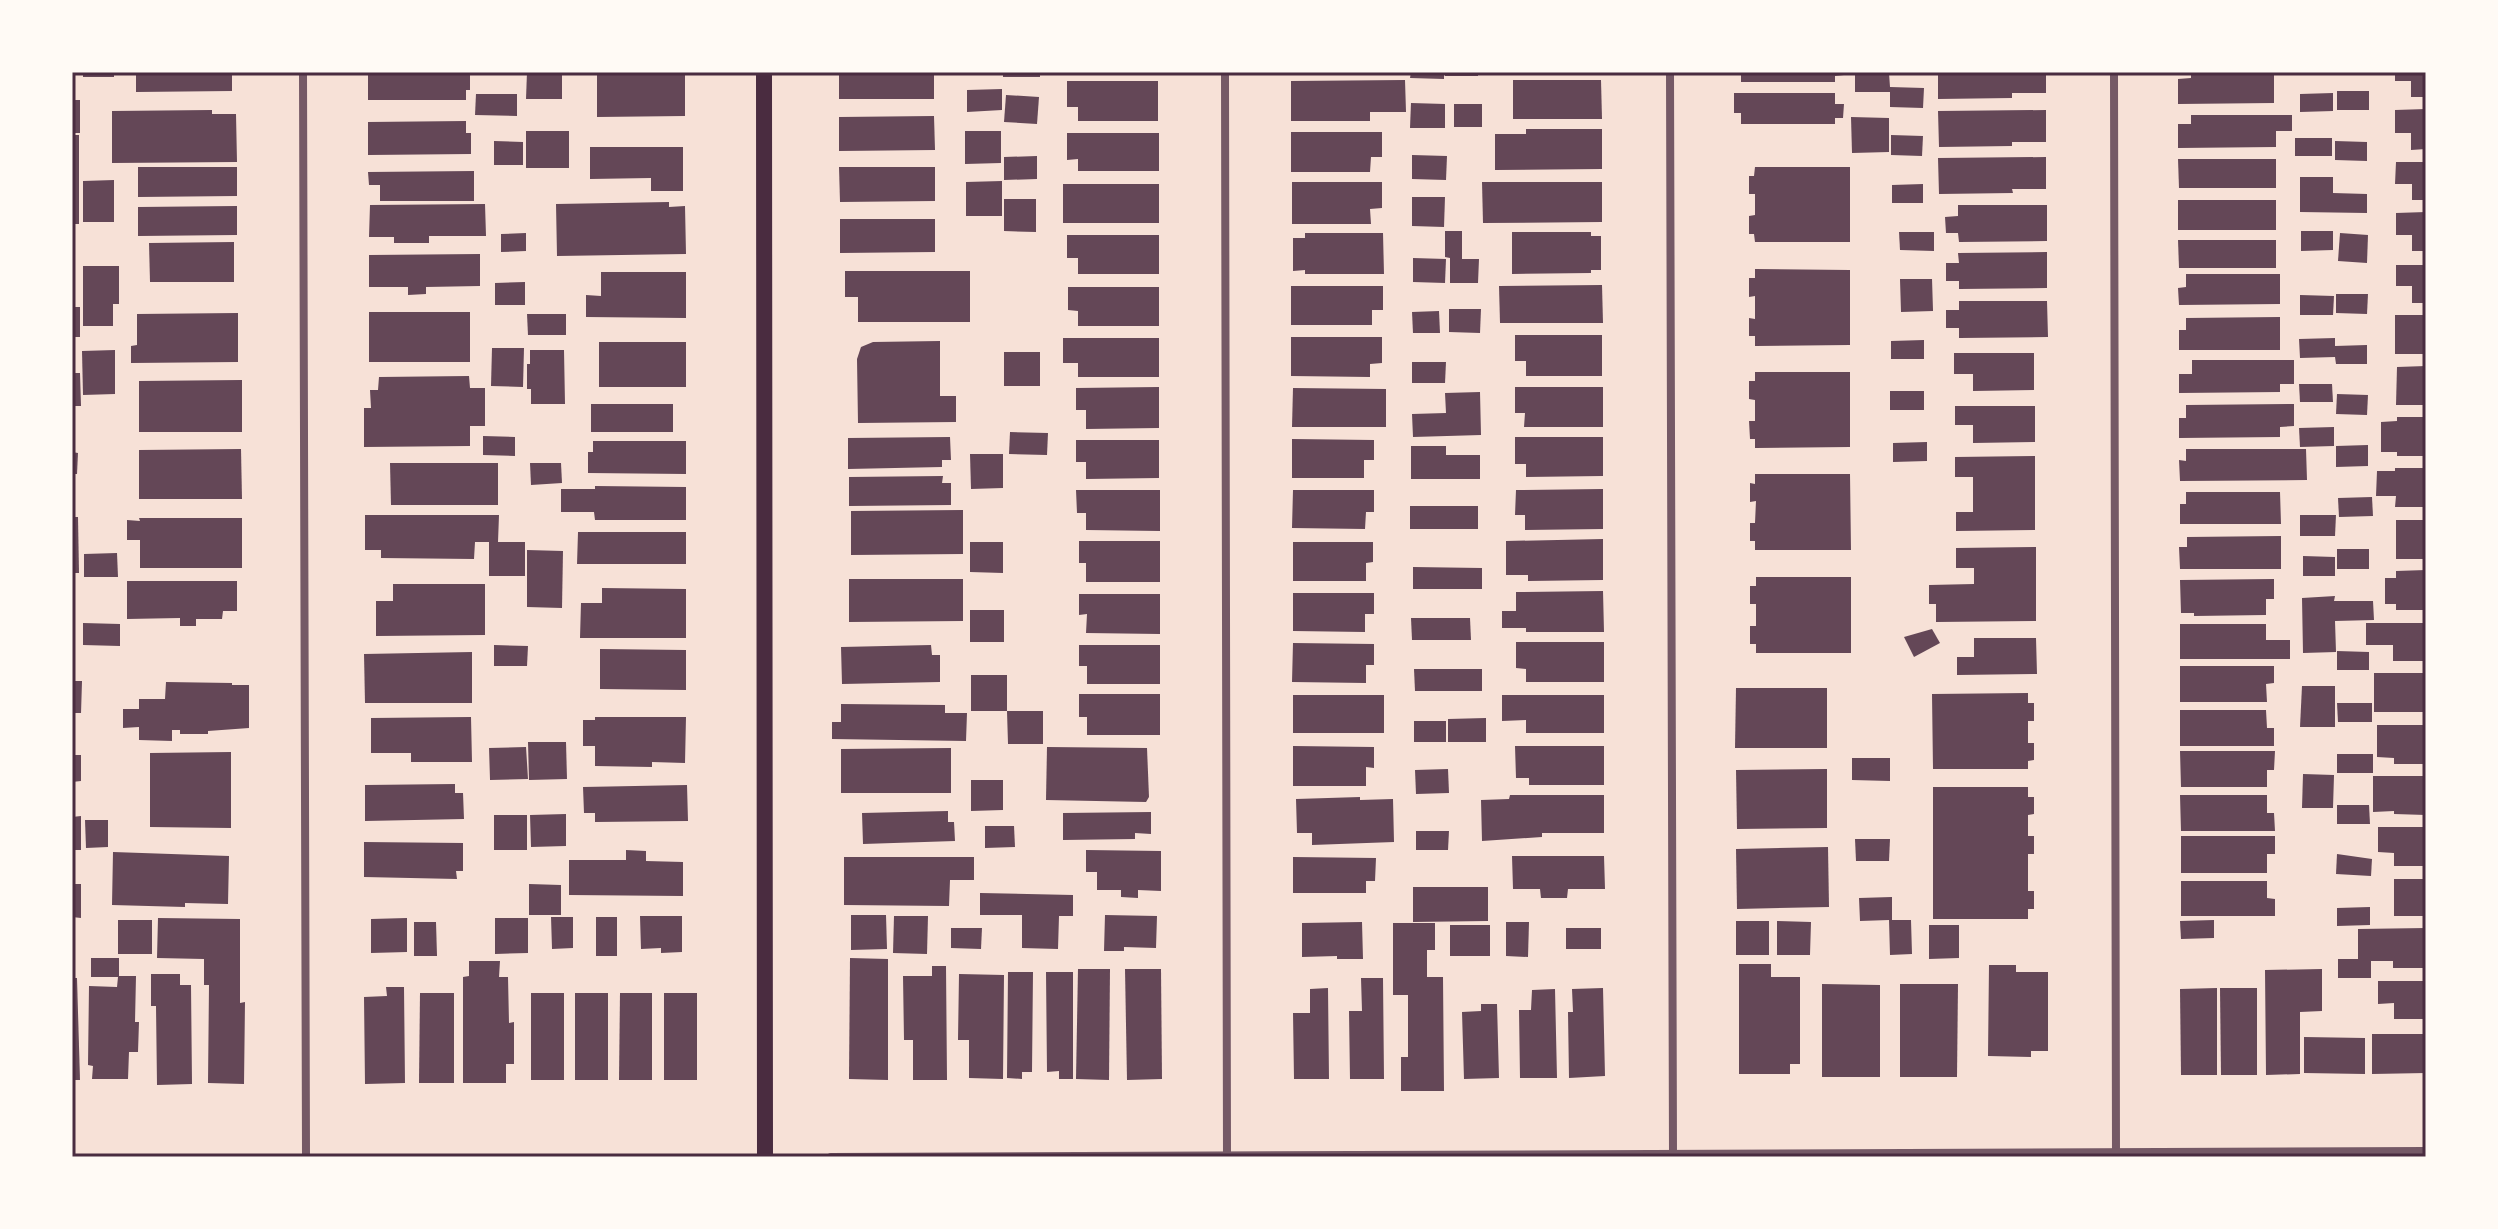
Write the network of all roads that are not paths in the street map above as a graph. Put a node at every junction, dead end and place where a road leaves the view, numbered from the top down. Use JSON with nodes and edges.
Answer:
{"nodes":[{"id":1,"x":303,"y":72,"type":"edge"},
{"id":2,"x":764,"y":72,"type":"edge"},
{"id":3,"x":1225,"y":72,"type":"edge"},
{"id":4,"x":1670,"y":72,"type":"edge"},
{"id":5,"x":2114,"y":72,"type":"edge"},
{"id":6,"x":2426,"y":1151,"type":"edge"},
{"id":7,"x":2116,"y":1155,"type":"edge"},
{"id":8,"x":1227,"y":1156,"type":"edge"},
{"id":9,"x":1674,"y":1156,"type":"edge"},
{"id":10,"x":306,"y":1157,"type":"edge"},
{"id":11,"x":765,"y":1157,"type":"edge"},
{"id":12,"x":831,"y":1157,"type":"edge"}],
"edges":[{"from":1,"to":10,"type":"street"},
{"from":2,"to":11,"type":"main road"},
{"from":3,"to":8,"type":"street"},
{"from":4,"to":9,"type":"street"},
{"from":5,"to":7,"type":"street"},
{"from":6,"to":7,"type":"street"},
{"from":7,"to":9,"type":"street"},
{"from":8,"to":9,"type":"street"},
{"from":8,"to":12,"type":"street"}]}
